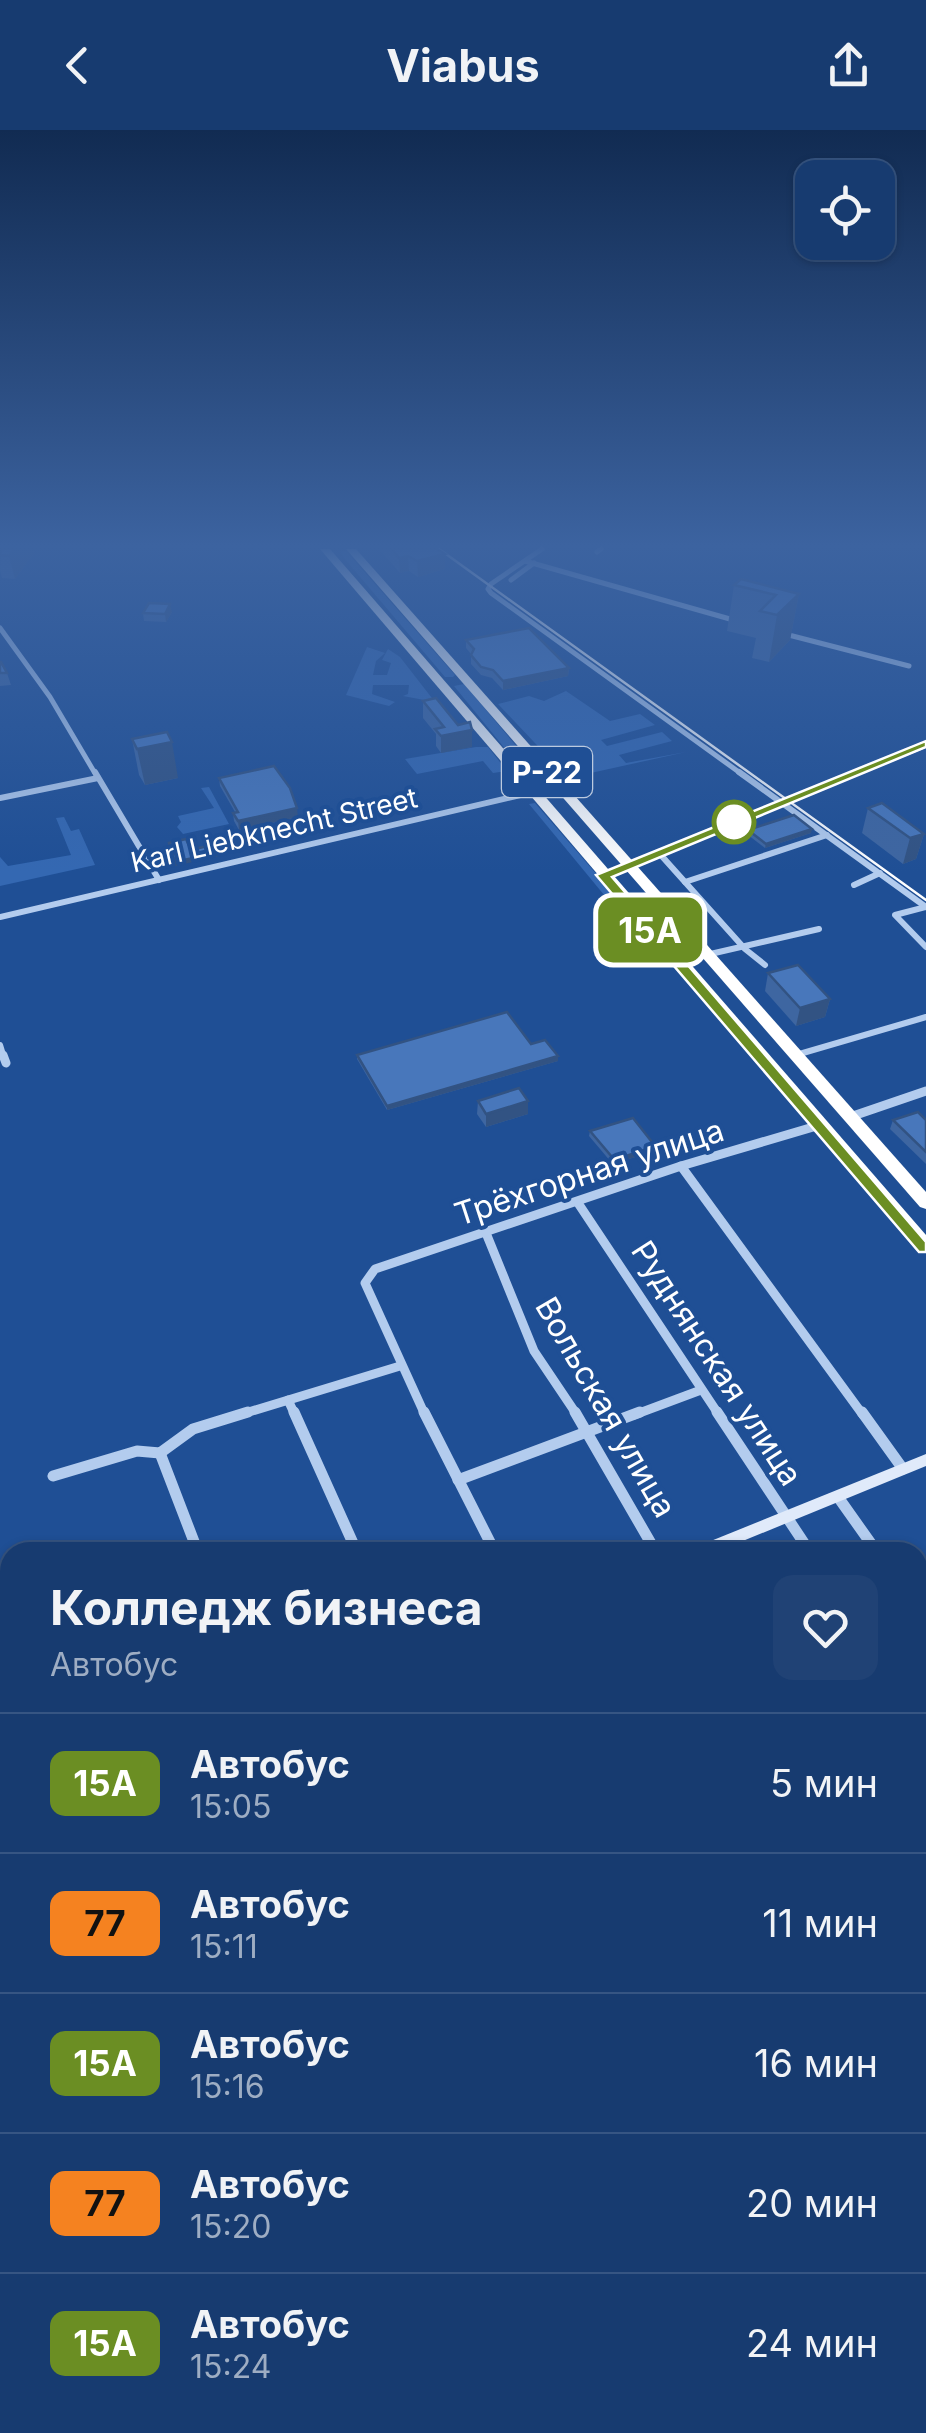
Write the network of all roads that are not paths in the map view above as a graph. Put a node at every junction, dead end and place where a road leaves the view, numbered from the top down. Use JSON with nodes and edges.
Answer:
{"nodes":[{"id":1,"x":21,"y":656,"type":"edge"},
{"id":2,"x":418,"y":656,"type":"edge"},
{"id":3,"x":446,"y":656,"type":"edge"},
{"id":4,"x":579,"y":656,"type":"edge"},
{"id":5,"x":872,"y":656,"type":"edge"},
{"id":6,"x":910,"y":666,"type":"dead end"},
{"id":7,"x":466,"y":679,"type":"junction"},
{"id":8,"x":441,"y":684,"type":"junction"},
{"id":9,"x":926,"y":744,"type":"edge"},
{"id":10,"x":98,"y":778,"type":"junction"},
{"id":11,"x":559,"y":786,"type":"junction"},
{"id":12,"x":531,"y":792,"type":"junction"},
{"id":13,"x":0,"y":798,"type":"edge"},
{"id":14,"x":779,"y":803,"type":"junction"},
{"id":15,"x":826,"y":835,"type":"junction"},
{"id":16,"x":659,"y":853,"type":"junction"},
{"id":17,"x":627,"y":866,"type":"junction"},
{"id":18,"x":880,"y":873,"type":"junction"},
{"id":19,"x":603,"y":875,"type":"junction"},
{"id":20,"x":158,"y":880,"type":"junction"},
{"id":21,"x":685,"y":882,"type":"junction"},
{"id":22,"x":854,"y":885,"type":"dead end"},
{"id":23,"x":926,"y":907,"type":"edge"},
{"id":24,"x":0,"y":917,"type":"edge"},
{"id":25,"x":819,"y":928,"type":"dead end"},
{"id":26,"x":926,"y":947,"type":"edge"},
{"id":27,"x":745,"y":950,"type":"junction"},
{"id":28,"x":706,"y":955,"type":"junction"},
{"id":29,"x":765,"y":965,"type":"dead end"},
{"id":30,"x":926,"y":1018,"type":"edge"},
{"id":31,"x":0,"y":1046,"type":"edge"},
{"id":32,"x":796,"y":1056,"type":"junction"},
{"id":33,"x":6,"y":1063,"type":"dead end"},
{"id":34,"x":926,"y":1091,"type":"edge"},
{"id":35,"x":850,"y":1117,"type":"junction"},
{"id":36,"x":820,"y":1124,"type":"junction"},
{"id":37,"x":680,"y":1166,"type":"junction"},
{"id":38,"x":578,"y":1203,"type":"junction"},
{"id":39,"x":926,"y":1203,"type":"edge"},
{"id":40,"x":486,"y":1232,"type":"junction"},
{"id":41,"x":926,"y":1247,"type":"edge"},
{"id":42,"x":400,"y":1366,"type":"junction"},
{"id":43,"x":700,"y":1390,"type":"junction"},
{"id":44,"x":288,"y":1400,"type":"junction"},
{"id":45,"x":588,"y":1432,"type":"junction"},
{"id":46,"x":160,"y":1453,"type":"junction"},
{"id":47,"x":926,"y":1460,"type":"edge"},
{"id":48,"x":903,"y":1469,"type":"junction"},
{"id":49,"x":53,"y":1476,"type":"dead end"},
{"id":50,"x":458,"y":1480,"type":"junction"},
{"id":51,"x":838,"y":1496,"type":"junction"},
{"id":52,"x":787,"y":1518,"type":"junction"},
{"id":53,"x":194,"y":1542,"type":"edge"},
{"id":54,"x":352,"y":1542,"type":"edge"},
{"id":55,"x":490,"y":1542,"type":"edge"},
{"id":56,"x":650,"y":1542,"type":"edge"},
{"id":57,"x":726,"y":1542,"type":"edge"},
{"id":58,"x":803,"y":1542,"type":"edge"},
{"id":59,"x":870,"y":1542,"type":"edge"}],
"edges":[{"from":1,"to":10,"type":"street"},
{"from":2,"to":8,"type":"highway","number":"Р-22"},
{"from":3,"to":7,"type":"highway","number":"Р-22"},
{"from":4,"to":14,"type":"street"},
{"from":5,"to":6,"type":"street"},
{"from":7,"to":8,"type":"highway"},
{"from":7,"to":11,"type":"highway","number":"Р-22"},
{"from":8,"to":12,"type":"highway","number":"Р-22"},
{"from":9,"to":14,"type":"main road"},
{"from":10,"to":13,"type":"street"},
{"from":10,"to":20,"type":"street"},
{"from":11,"to":12,"type":"street","name":"Karl Liebknecht Street"},
{"from":11,"to":17,"type":"highway","number":"Р-22"},
{"from":12,"to":19,"type":"highway","number":"Р-22"},
{"from":12,"to":20,"type":"street","name":"Karl Liebknecht Street"},
{"from":14,"to":15,"type":"street"},
{"from":14,"to":16,"type":"main road"},
{"from":15,"to":18,"type":"street"},
{"from":15,"to":21,"type":"street"},
{"from":16,"to":17,"type":"main road"},
{"from":16,"to":21,"type":"street"},
{"from":17,"to":19,"type":"main road"},
{"from":17,"to":28,"type":"highway","number":"Р-22"},
{"from":18,"to":22,"type":"street"},
{"from":18,"to":23,"type":"street"},
{"from":19,"to":36,"type":"highway","number":"Р-22"},
{"from":20,"to":24,"type":"street","name":"Karl Liebknecht Street"},
{"from":21,"to":27,"type":"street"},
{"from":23,"to":26,"type":"street"},
{"from":25,"to":27,"type":"street"},
{"from":27,"to":28,"type":"street"},
{"from":27,"to":29,"type":"street"},
{"from":28,"to":32,"type":"highway","number":"Р-22"},
{"from":30,"to":32,"type":"street"},
{"from":31,"to":33,"type":"street"},
{"from":32,"to":35,"type":"highway","number":"Р-22"},
{"from":34,"to":35,"type":"street"},
{"from":35,"to":39,"type":"highway","number":"Р-22"},
{"from":36,"to":37,"type":"street","name":"Трёхгорная улица"},
{"from":36,"to":41,"type":"highway","number":"Р-22"},
{"from":37,"to":38,"type":"street","name":"Трёхгорная улица"},
{"from":37,"to":48,"type":"street"},
{"from":38,"to":40,"type":"street","name":"Трёхгорная улица"},
{"from":38,"to":43,"type":"street","name":"Руднянская улица"},
{"from":40,"to":42,"type":"street","name":"Трёхгорная улица"},
{"from":40,"to":45,"type":"street","name":"Вольская улица"},
{"from":42,"to":44,"type":"street"},
{"from":42,"to":50,"type":"street"},
{"from":43,"to":45,"type":"street"},
{"from":43,"to":52,"type":"street","name":"Руднянская улица"},
{"from":44,"to":46,"type":"street"},
{"from":44,"to":54,"type":"street"},
{"from":45,"to":50,"type":"street"},
{"from":45,"to":56,"type":"street","name":"Вольская улица"},
{"from":46,"to":49,"type":"street"},
{"from":46,"to":53,"type":"street"},
{"from":47,"to":48,"type":"main road"},
{"from":48,"to":51,"type":"main road"},
{"from":50,"to":55,"type":"street"},
{"from":51,"to":52,"type":"main road"},
{"from":51,"to":59,"type":"street"},
{"from":52,"to":57,"type":"main road"},
{"from":52,"to":58,"type":"street","name":"Руднянская улица"}]}
